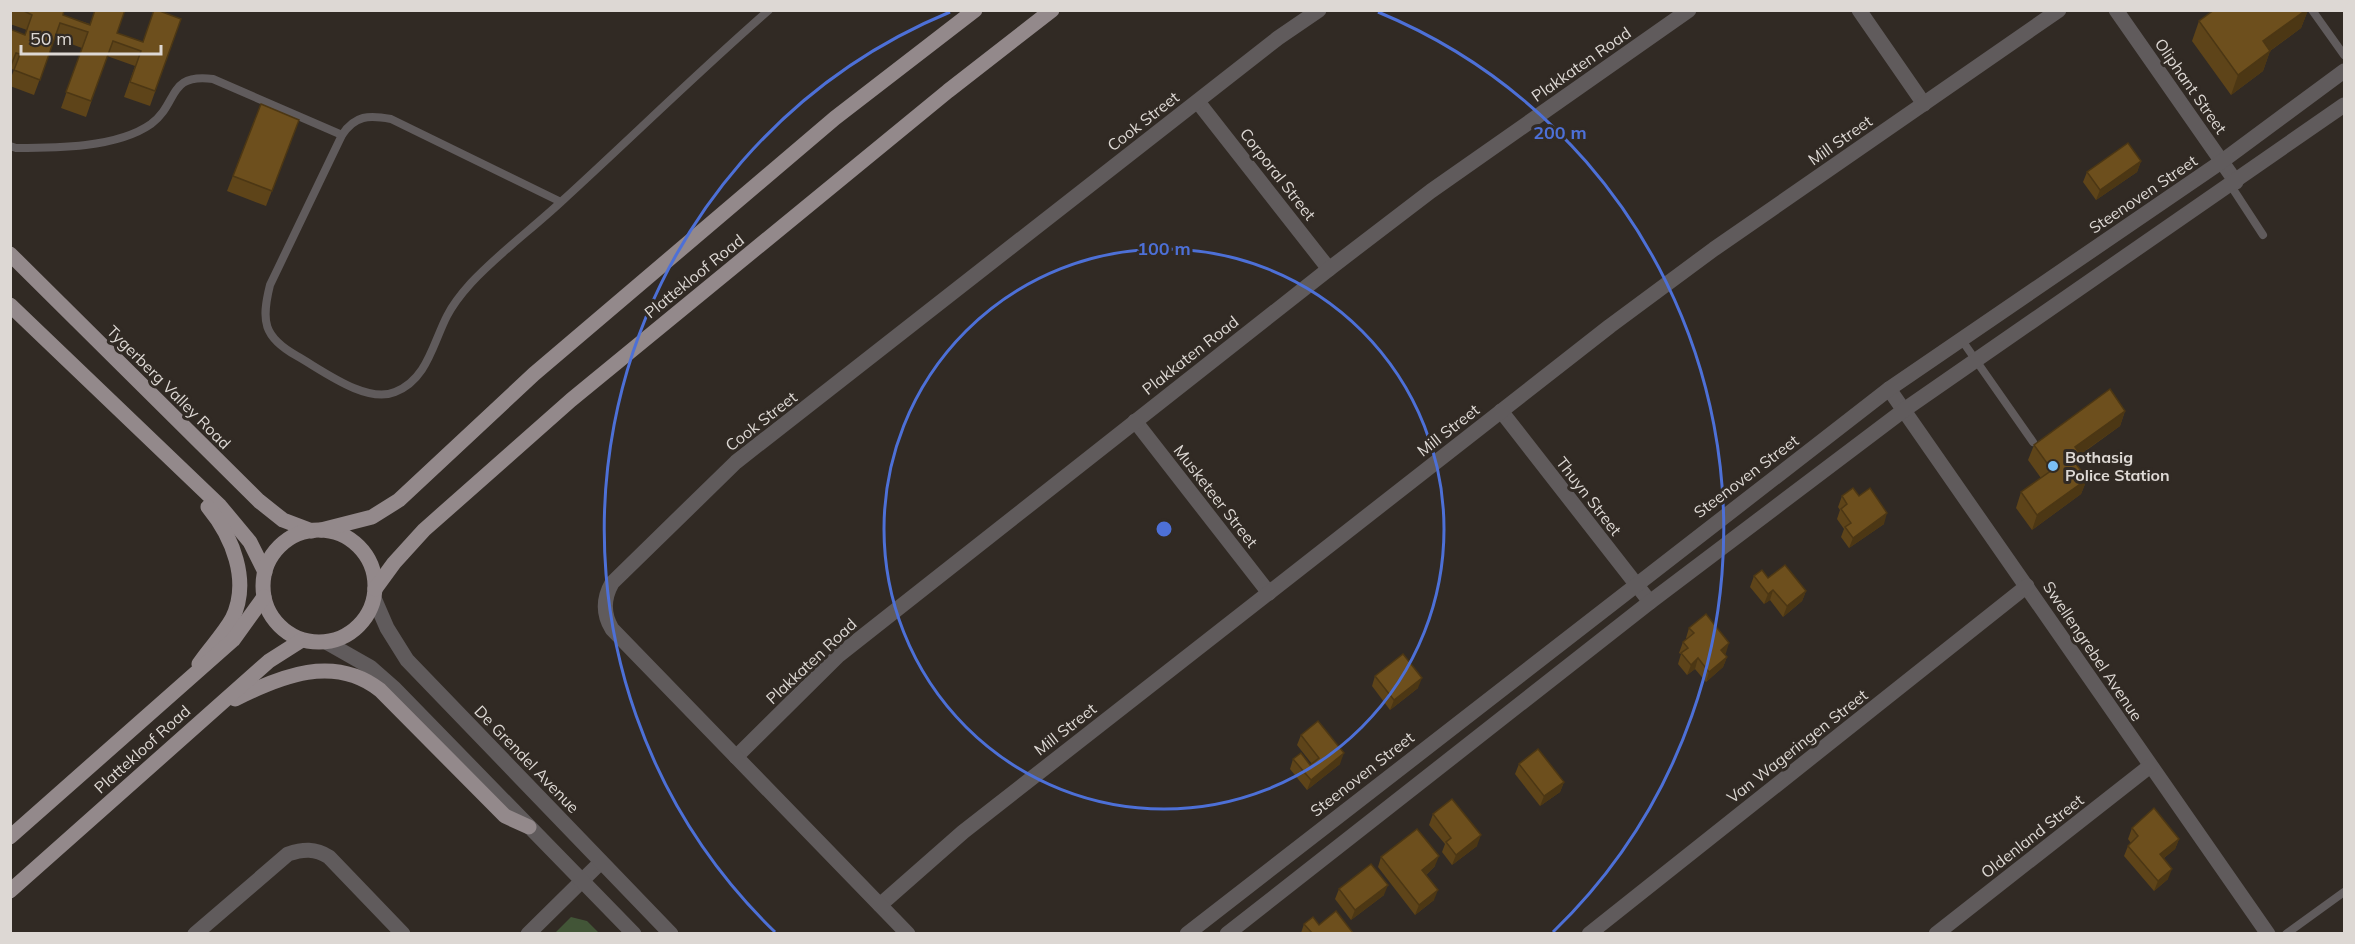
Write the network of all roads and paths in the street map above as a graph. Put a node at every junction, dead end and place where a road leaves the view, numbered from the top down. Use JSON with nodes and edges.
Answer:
{"nodes":[{"id":1,"x":768,"y":10,"type":"edge"},
{"id":2,"x":975,"y":10,"type":"edge"},
{"id":3,"x":1052,"y":10,"type":"edge"},
{"id":4,"x":1319,"y":10,"type":"edge"},
{"id":5,"x":1689,"y":10,"type":"edge"},
{"id":6,"x":1859,"y":10,"type":"edge"},
{"id":7,"x":2059,"y":10,"type":"edge"},
{"id":8,"x":2116,"y":10,"type":"edge"},
{"id":9,"x":2312,"y":10,"type":"edge"},
{"id":10,"x":2344,"y":55,"type":"edge"},
{"id":11,"x":2344,"y":71,"type":"edge"},
{"id":12,"x":1198,"y":102,"type":"junction"},
{"id":13,"x":1924,"y":104,"type":"junction"},
{"id":14,"x":2344,"y":105,"type":"edge"},
{"id":15,"x":342,"y":135,"type":"junction"},
{"id":16,"x":10,"y":146,"type":"edge"},
{"id":17,"x":2222,"y":162,"type":"junction"},
{"id":18,"x":2233,"y":184,"type":"junction"},
{"id":19,"x":561,"y":202,"type":"junction"},
{"id":20,"x":2263,"y":235,"type":"dead end"},
{"id":21,"x":10,"y":254,"type":"edge"},
{"id":22,"x":1329,"y":269,"type":"junction"},
{"id":23,"x":10,"y":305,"type":"edge"},
{"id":24,"x":1961,"y":339,"type":"junction"},
{"id":25,"x":1976,"y":360,"type":"junction"},
{"id":26,"x":1889,"y":389,"type":"junction"},
{"id":27,"x":1904,"y":410,"type":"junction"},
{"id":28,"x":1501,"y":411,"type":"junction"},
{"id":29,"x":1135,"y":421,"type":"junction"},
{"id":30,"x":2033,"y":442,"type":"dead end"},
{"id":31,"x":168,"y":457,"type":"junction"},
{"id":32,"x":317,"y":531,"type":"junction"},
{"id":33,"x":265,"y":572,"type":"junction"},
{"id":34,"x":1635,"y":584,"type":"junction"},
{"id":35,"x":2027,"y":586,"type":"junction"},
{"id":36,"x":375,"y":593,"type":"junction"},
{"id":37,"x":1269,"y":593,"type":"junction"},
{"id":38,"x":264,"y":597,"type":"junction"},
{"id":39,"x":1650,"y":602,"type":"junction"},
{"id":40,"x":303,"y":640,"type":"junction"},
{"id":41,"x":326,"y":642,"type":"junction"},
{"id":42,"x":192,"y":674,"type":"junction"},
{"id":43,"x":213,"y":710,"type":"junction"},
{"id":44,"x":736,"y":756,"type":"junction"},
{"id":45,"x":2150,"y":766,"type":"junction"},
{"id":46,"x":529,"y":826,"type":"junction"},
{"id":47,"x":10,"y":837,"type":"edge"},
{"id":48,"x":601,"y":862,"type":"junction"},
{"id":49,"x":582,"y":880,"type":"junction"},
{"id":50,"x":10,"y":891,"type":"edge"},
{"id":51,"x":2344,"y":892,"type":"edge"},
{"id":52,"x":880,"y":904,"type":"junction"},
{"id":53,"x":195,"y":933,"type":"edge"},
{"id":54,"x":404,"y":933,"type":"edge"},
{"id":55,"x":528,"y":933,"type":"edge"},
{"id":56,"x":634,"y":933,"type":"edge"},
{"id":57,"x":672,"y":933,"type":"edge"},
{"id":58,"x":908,"y":933,"type":"edge"},
{"id":59,"x":1187,"y":933,"type":"edge"},
{"id":60,"x":1227,"y":933,"type":"edge"},
{"id":61,"x":1589,"y":933,"type":"edge"},
{"id":62,"x":1936,"y":933,"type":"edge"},
{"id":63,"x":2268,"y":933,"type":"edge"},
{"id":64,"x":2286,"y":933,"type":"edge"}],
"edges":[{"from":1,"to":19,"type":"lane"},
{"from":2,"to":32,"type":"main road","name":"Plattekloof Road"},
{"from":3,"to":36,"type":"main road","name":"Plattekloof Road"},
{"from":4,"to":12,"type":"street","name":"Cook Street"},
{"from":5,"to":22,"type":"street","name":"Plakkaten Road"},
{"from":6,"to":13,"type":"street"},
{"from":7,"to":13,"type":"street","name":"Mill Street"},
{"from":8,"to":17,"type":"street","name":"Oliphant Street"},
{"from":9,"to":10,"type":"lane"},
{"from":11,"to":17,"type":"street","name":"Steenoven Street"},
{"from":12,"to":22,"type":"street","name":"Corporal Street"},
{"from":12,"to":44,"type":"street","name":"Cook Street"},
{"from":13,"to":28,"type":"street","name":"Mill Street"},
{"from":14,"to":18,"type":"street"},
{"from":15,"to":16,"type":"lane"},
{"from":15,"to":19,"type":"lane"},
{"from":15,"to":19,"type":"lane"},
{"from":17,"to":18,"type":"street","name":"Oliphant Street"},
{"from":17,"to":24,"type":"street","name":"Steenoven Street"},
{"from":18,"to":20,"type":"lane"},
{"from":18,"to":25,"type":"street"},
{"from":21,"to":32,"type":"main road","name":"Tygerberg Valley Road"},
{"from":22,"to":29,"type":"street","name":"Plakkaten Road"},
{"from":23,"to":31,"type":"main road"},
{"from":24,"to":25,"type":"lane"},
{"from":24,"to":26,"type":"street","name":"Steenoven Street"},
{"from":25,"to":27,"type":"street"},
{"from":25,"to":30,"type":"lane"},
{"from":26,"to":27,"type":"street","name":"Swellengrebel Avenue"},
{"from":26,"to":34,"type":"street","name":"Steenoven Street"},
{"from":27,"to":35,"type":"street","name":"Swellengrebel Avenue"},
{"from":27,"to":39,"type":"street"},
{"from":28,"to":34,"type":"street","name":"Thuyn Street"},
{"from":28,"to":37,"type":"street","name":"Mill Street"},
{"from":29,"to":37,"type":"street","name":"Musketeer Street"},
{"from":29,"to":44,"type":"street","name":"Plakkaten Road"},
{"from":31,"to":33,"type":"main road"},
{"from":31,"to":42,"type":"main road"},
{"from":32,"to":33,"type":"main road","name":"Plattekloof Road"},
{"from":32,"to":36,"type":"main road"},
{"from":33,"to":38,"type":"main road","name":"Plattekloof Road"},
{"from":34,"to":39,"type":"street","name":"Thuyn Street"},
{"from":34,"to":59,"type":"street","name":"Steenoven Street"},
{"from":35,"to":45,"type":"street","name":"Swellengrebel Avenue"},
{"from":35,"to":61,"type":"street","name":"Van Wageringen Street"},
{"from":36,"to":41,"type":"main road","name":"Plattekloof Road"},
{"from":36,"to":48,"type":"street","name":"De Grendel Avenue"},
{"from":37,"to":52,"type":"street","name":"Mill Street"},
{"from":38,"to":40,"type":"main road","name":"Plattekloof Road"},
{"from":38,"to":42,"type":"main road","name":"Plattekloof Road"},
{"from":39,"to":60,"type":"street"},
{"from":40,"to":41,"type":"main road","name":"Plattekloof Road"},
{"from":40,"to":43,"type":"main road","name":"Plattekloof Road"},
{"from":41,"to":46,"type":"street"},
{"from":42,"to":47,"type":"main road","name":"Plattekloof Road"},
{"from":43,"to":46,"type":"main road"},
{"from":43,"to":50,"type":"main road","name":"Plattekloof Road"},
{"from":44,"to":52,"type":"street","name":"Cook Street"},
{"from":45,"to":62,"type":"street","name":"Oldenland Street"},
{"from":45,"to":63,"type":"street","name":"Swellengrebel Avenue"},
{"from":46,"to":49,"type":"street"},
{"from":48,"to":49,"type":"street"},
{"from":48,"to":57,"type":"street","name":"De Grendel Avenue"},
{"from":49,"to":55,"type":"street"},
{"from":49,"to":56,"type":"street"},
{"from":51,"to":64,"type":"lane"},
{"from":52,"to":58,"type":"street","name":"Cook Street"},
{"from":53,"to":54,"type":"street"}]}
